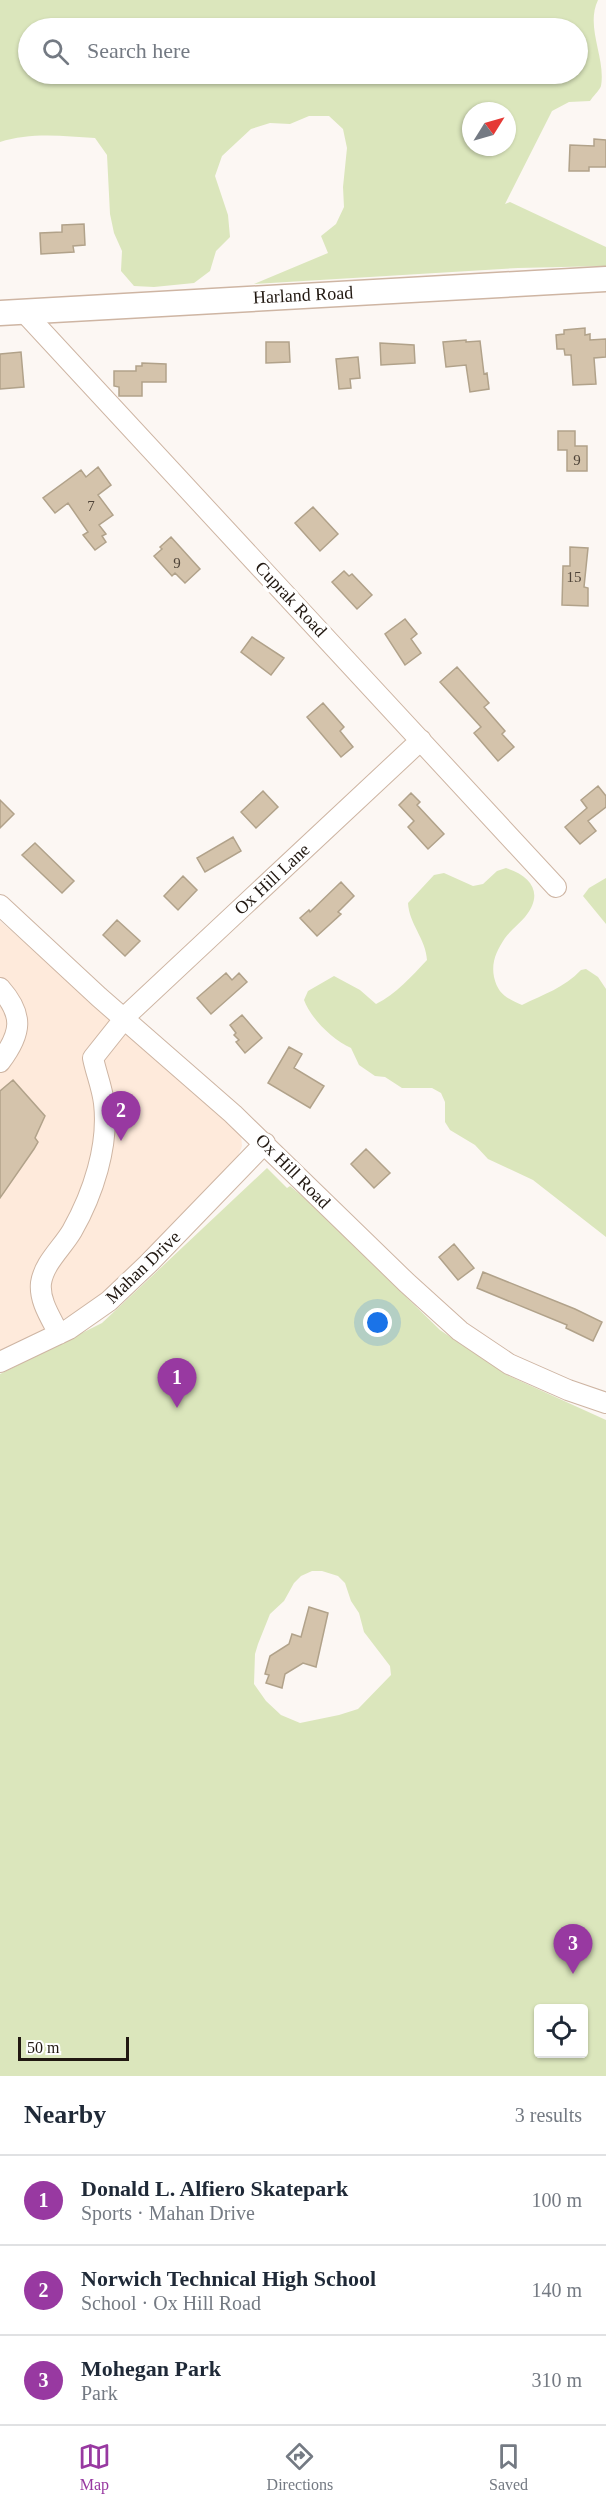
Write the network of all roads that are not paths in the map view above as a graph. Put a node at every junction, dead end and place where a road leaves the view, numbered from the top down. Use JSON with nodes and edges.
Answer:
{"nodes":[{"id":1,"x":606,"y":279,"type":"edge"},
{"id":2,"x":24,"y":312,"type":"junction"},
{"id":3,"x":0,"y":313,"type":"edge"},
{"id":4,"x":422,"y":740,"type":"junction"},
{"id":5,"x":556,"y":887,"type":"dead end"},
{"id":6,"x":0,"y":905,"type":"edge"},
{"id":7,"x":0,"y":988,"type":"edge"},
{"id":8,"x":123,"y":1019,"type":"junction"},
{"id":9,"x":0,"y":1062,"type":"edge"},
{"id":10,"x":265,"y":1143,"type":"junction"},
{"id":11,"x":59,"y":1334,"type":"junction"},
{"id":12,"x":0,"y":1362,"type":"edge"},
{"id":13,"x":606,"y":1403,"type":"edge"}],
"edges":[{"from":1,"to":2,"type":"main road","name":"Harland Road"},
{"from":2,"to":3,"type":"main road","name":"Harland Road"},
{"from":2,"to":4,"type":"street","name":"Cuprak Road"},
{"from":4,"to":5,"type":"street","name":"Cuprak Road"},
{"from":4,"to":8,"type":"street","name":"Ox Hill Lane"},
{"from":6,"to":8,"type":"street","name":"Ox Hill Road"},
{"from":7,"to":9,"type":"street"},
{"from":8,"to":10,"type":"street","name":"Ox Hill Road"},
{"from":8,"to":11,"type":"street","name":"Ox Hill Lane"},
{"from":10,"to":11,"type":"street","name":"Mahan Drive"},
{"from":10,"to":13,"type":"street","name":"Ox Hill Road"},
{"from":11,"to":12,"type":"street","name":"Mahan Drive"}]}
